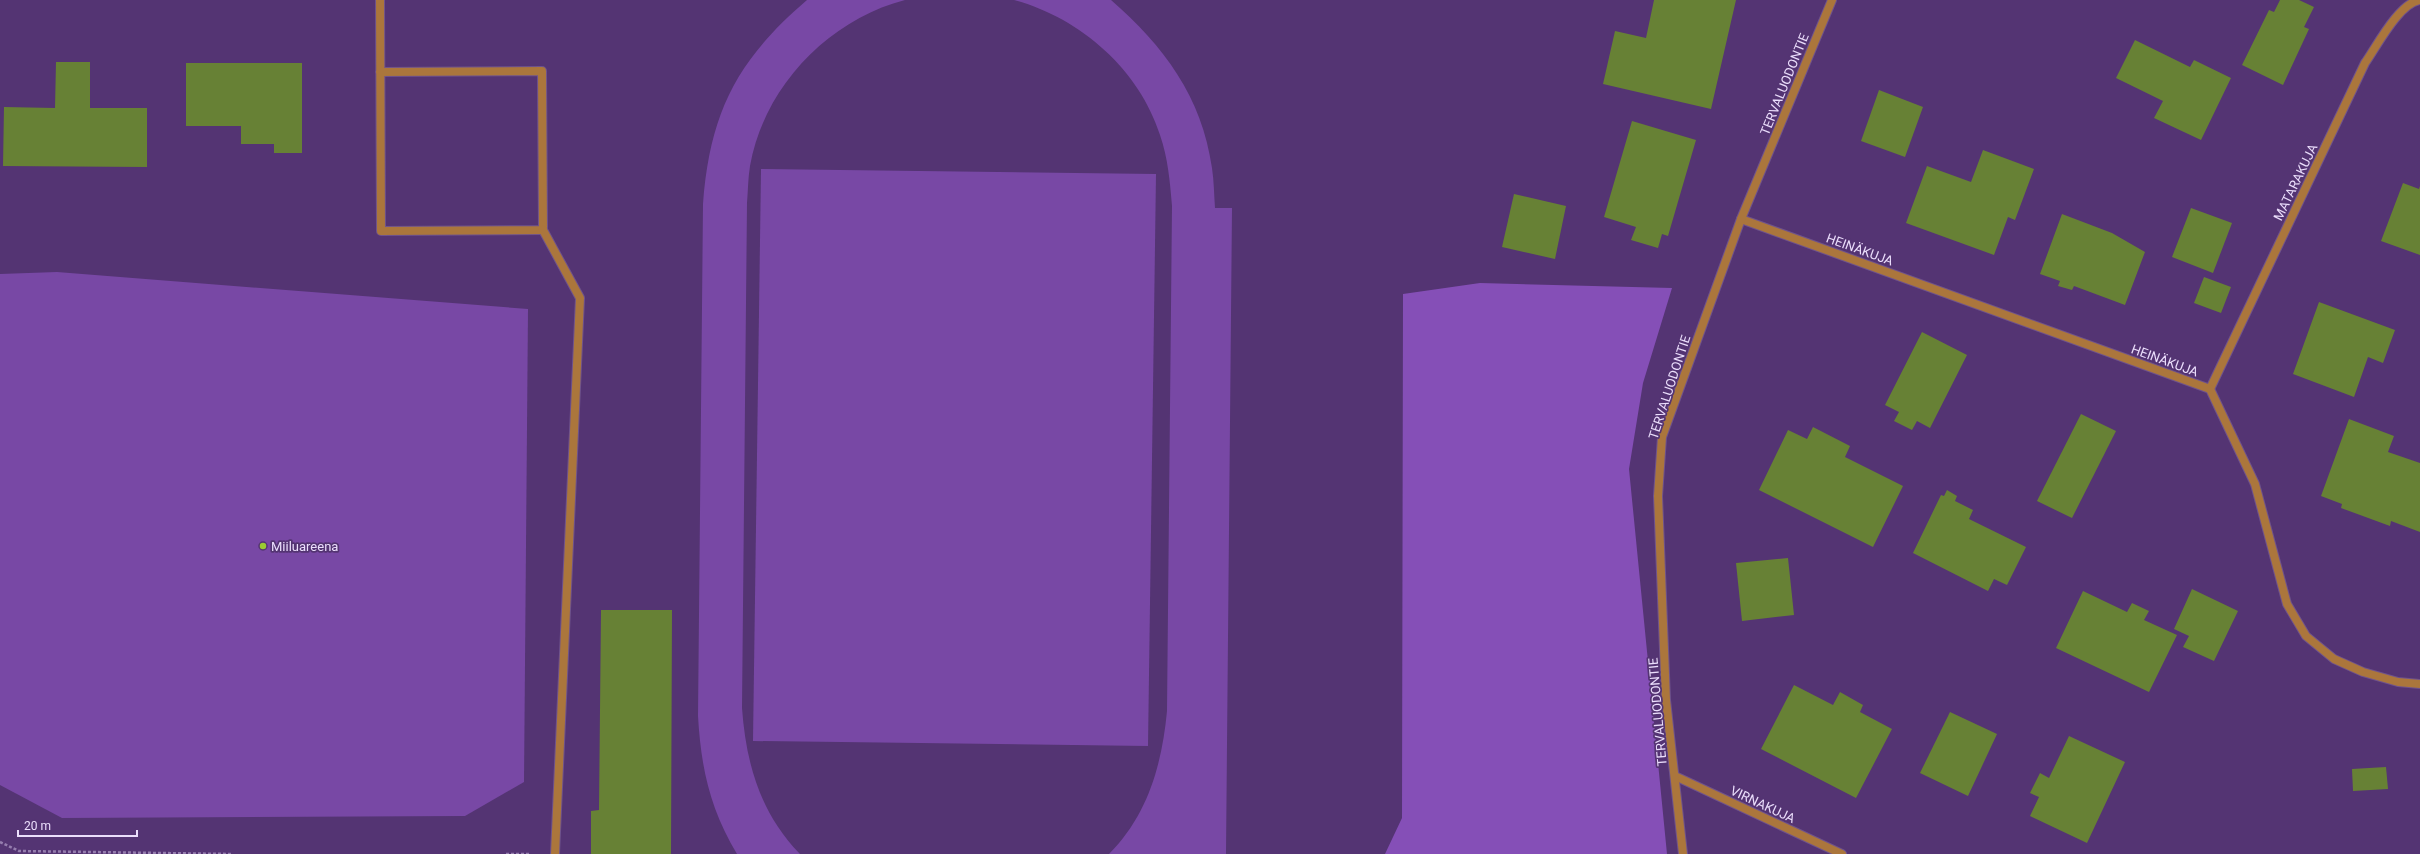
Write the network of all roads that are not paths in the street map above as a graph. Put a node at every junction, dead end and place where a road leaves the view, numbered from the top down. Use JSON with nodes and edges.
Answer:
{"nodes":[{"id":1,"x":380,"y":0,"type":"edge"},
{"id":2,"x":1832,"y":0,"type":"edge"},
{"id":3,"x":2420,"y":0,"type":"edge"},
{"id":4,"x":380,"y":72,"type":"junction"},
{"id":5,"x":1741,"y":219,"type":"junction"},
{"id":6,"x":543,"y":230,"type":"junction"},
{"id":7,"x":2210,"y":389,"type":"junction"},
{"id":8,"x":2420,"y":684,"type":"edge"},
{"id":9,"x":1675,"y":776,"type":"junction"},
{"id":10,"x":555,"y":854,"type":"edge"},
{"id":11,"x":1683,"y":854,"type":"edge"},
{"id":12,"x":1842,"y":854,"type":"edge"}],
"edges":[{"from":1,"to":4,"type":"street"},
{"from":2,"to":5,"type":"street","name":"TERVALUODONTIE"},
{"from":3,"to":7,"type":"street","name":"MATARAKUJA"},
{"from":4,"to":6,"type":"street"},
{"from":4,"to":6,"type":"street"},
{"from":5,"to":7,"type":"street","name":"HEINÄKUJA"},
{"from":5,"to":9,"type":"street","name":"TERVALUODONTIE"},
{"from":6,"to":10,"type":"street"},
{"from":7,"to":8,"type":"street","name":"HEINÄKUJA"},
{"from":9,"to":11,"type":"street","name":"TERVALUODONTIE"},
{"from":9,"to":12,"type":"street","name":"VIRNAKUJA"}]}
